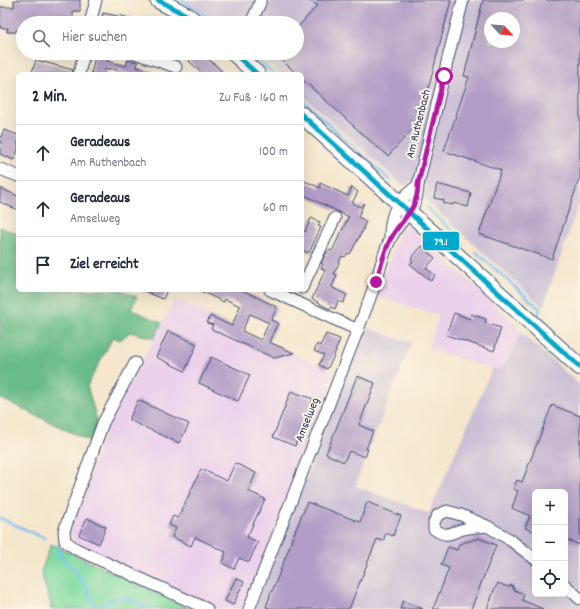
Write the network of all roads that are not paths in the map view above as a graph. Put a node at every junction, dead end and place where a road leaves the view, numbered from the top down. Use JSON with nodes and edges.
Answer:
{"nodes":[{"id":1,"x":96,"y":0,"type":"edge"},
{"id":2,"x":158,"y":0,"type":"edge"},
{"id":3,"x":260,"y":0,"type":"edge"},
{"id":4,"x":463,"y":0,"type":"edge"},
{"id":5,"x":92,"y":16,"type":"edge"},
{"id":6,"x":186,"y":16,"type":"edge"},
{"id":7,"x":254,"y":16,"type":"edge"},
{"id":8,"x":82,"y":60,"type":"edge"},
{"id":9,"x":156,"y":60,"type":"edge"},
{"id":10,"x":242,"y":60,"type":"edge"},
{"id":11,"x":176,"y":67,"type":"dead end"},
{"id":12,"x":79,"y":72,"type":"edge"},
{"id":13,"x":255,"y":72,"type":"edge"},
{"id":14,"x":304,"y":117,"type":"edge"},
{"id":15,"x":0,"y":168,"type":"edge"},
{"id":16,"x":16,"y":175,"type":"edge"},
{"id":17,"x":405,"y":207,"type":"junction"},
{"id":18,"x":335,"y":218,"type":"dead end"},
{"id":19,"x":304,"y":285,"type":"edge"},
{"id":20,"x":274,"y":292,"type":"edge"},
{"id":21,"x":301,"y":292,"type":"edge"},
{"id":22,"x":296,"y":302,"type":"junction"},
{"id":23,"x":358,"y":330,"type":"junction"},
{"id":24,"x":135,"y":363,"type":"dead end"},
{"id":25,"x":580,"y":366,"type":"edge"},
{"id":26,"x":487,"y":526,"type":"dead end"},
{"id":27,"x":532,"y":557,"type":"edge"},
{"id":28,"x":568,"y":588,"type":"edge"},
{"id":29,"x":580,"y":599,"type":"edge"},
{"id":30,"x":207,"y":609,"type":"edge"},
{"id":31,"x":249,"y":609,"type":"edge"}],
"edges":[{"from":1,"to":5,"type":"street"},
{"from":2,"to":6,"type":"main road"},
{"from":3,"to":7,"type":"street"},
{"from":4,"to":17,"type":"street","name":"Am Ruthenbach"},
{"from":8,"to":12,"type":"street"},
{"from":9,"to":11,"type":"street"},
{"from":10,"to":13,"type":"main road"},
{"from":14,"to":17,"type":"main road"},
{"from":15,"to":16,"type":"street"},
{"from":17,"to":23,"type":"street","name":"Amselweg"},
{"from":17,"to":25,"type":"main road"},
{"from":18,"to":19,"type":"street"},
{"from":20,"to":22,"type":"street"},
{"from":21,"to":22,"type":"street"},
{"from":22,"to":23,"type":"street"},
{"from":23,"to":31,"type":"street","name":"Amselweg"},
{"from":24,"to":30,"type":"street"},
{"from":26,"to":27,"type":"street"},
{"from":28,"to":29,"type":"street"}]}
